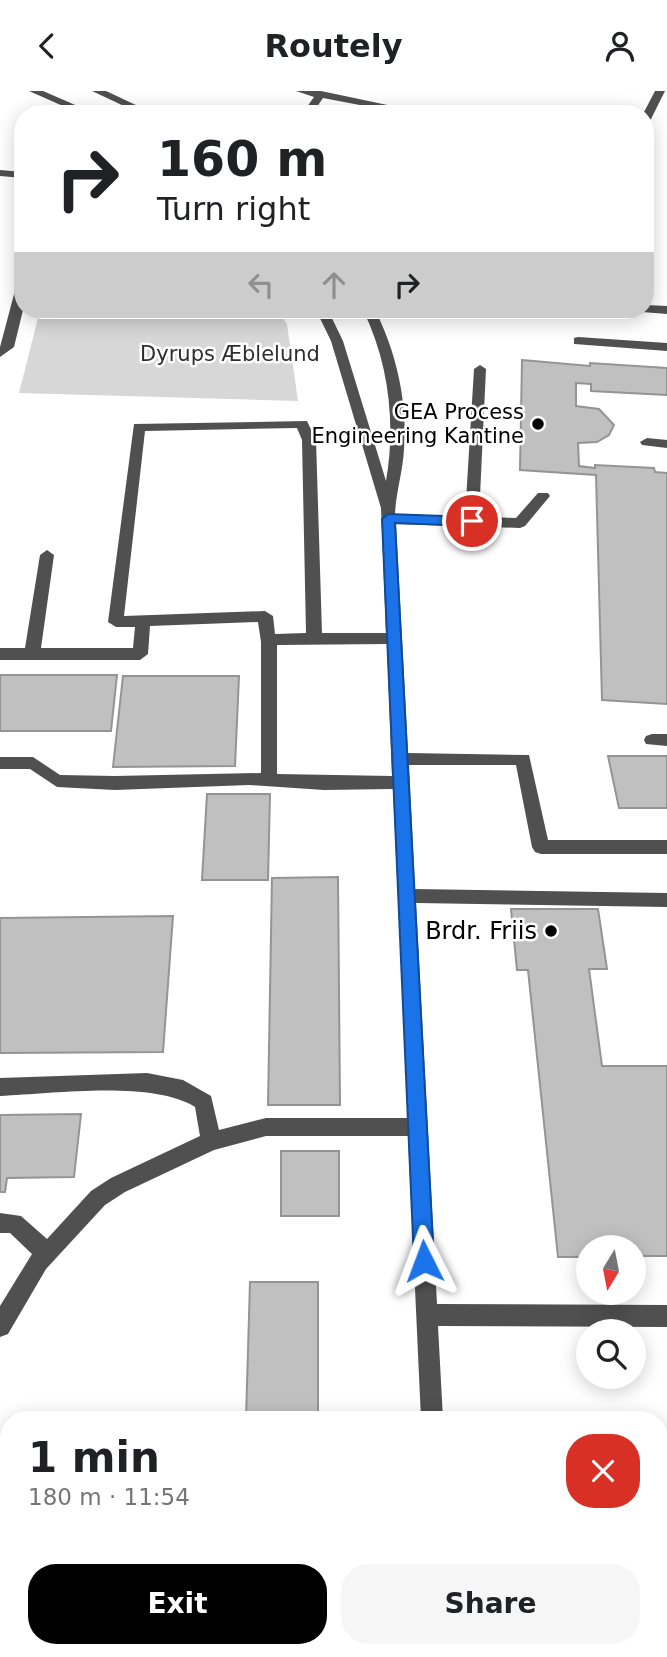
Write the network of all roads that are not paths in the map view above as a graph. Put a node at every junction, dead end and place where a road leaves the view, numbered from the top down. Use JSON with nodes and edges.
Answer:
{"nodes":[{"id":1,"x":34,"y":91,"type":"edge"},
{"id":2,"x":97,"y":91,"type":"edge"},
{"id":3,"x":302,"y":91,"type":"edge"},
{"id":4,"x":321,"y":95,"type":"junction"},
{"id":5,"x":69,"y":105,"type":"edge"},
{"id":6,"x":129,"y":105,"type":"edge"},
{"id":7,"x":314,"y":105,"type":"edge"},
{"id":8,"x":376,"y":105,"type":"edge"},
{"id":9,"x":15,"y":319,"type":"edge"},
{"id":10,"x":326,"y":319,"type":"edge"},
{"id":11,"x":374,"y":319,"type":"edge"},
{"id":12,"x":578,"y":341,"type":"dead end"},
{"id":13,"x":667,"y":347,"type":"edge"},
{"id":14,"x":0,"y":353,"type":"edge"},
{"id":15,"x":480,"y":369,"type":"dead end"},
{"id":16,"x":647,"y":443,"type":"dead end"},
{"id":17,"x":667,"y":444,"type":"edge"},
{"id":18,"x":543,"y":496,"type":"dead end"},
{"id":19,"x":388,"y":515,"type":"junction"},
{"id":20,"x":472,"y":521,"type":"junction"},
{"id":21,"x":47,"y":555,"type":"dead end"},
{"id":22,"x":143,"y":621,"type":"junction"},
{"id":23,"x":394,"y":638,"type":"junction"},
{"id":24,"x":314,"y":639,"type":"junction"},
{"id":25,"x":269,"y":642,"type":"junction"},
{"id":26,"x":0,"y":654,"type":"edge"},
{"id":27,"x":32,"y":654,"type":"junction"},
{"id":28,"x":400,"y":759,"type":"junction"},
{"id":29,"x":0,"y":763,"type":"edge"},
{"id":30,"x":268,"y":779,"type":"junction"},
{"id":31,"x":401,"y":782,"type":"junction"},
{"id":32,"x":667,"y":847,"type":"edge"},
{"id":33,"x":408,"y":896,"type":"junction"},
{"id":34,"x":667,"y":900,"type":"edge"},
{"id":35,"x":0,"y":1087,"type":"edge"},
{"id":36,"x":417,"y":1127,"type":"junction"},
{"id":37,"x":211,"y":1141,"type":"junction"},
{"id":38,"x":0,"y":1223,"type":"edge"},
{"id":39,"x":47,"y":1253,"type":"junction"},
{"id":40,"x":427,"y":1315,"type":"junction"},
{"id":41,"x":667,"y":1316,"type":"edge"},
{"id":42,"x":0,"y":1326,"type":"edge"},
{"id":43,"x":432,"y":1411,"type":"edge"}],
"edges":[{"from":1,"to":5,"type":"street"},
{"from":2,"to":6,"type":"street"},
{"from":3,"to":4,"type":"street"},
{"from":4,"to":7,"type":"street"},
{"from":4,"to":8,"type":"street"},
{"from":9,"to":14,"type":"street"},
{"from":10,"to":19,"type":"street"},
{"from":11,"to":19,"type":"street"},
{"from":12,"to":13,"type":"street"},
{"from":15,"to":20,"type":"street"},
{"from":16,"to":17,"type":"street"},
{"from":18,"to":20,"type":"street"},
{"from":19,"to":20,"type":"street"},
{"from":19,"to":23,"type":"street"},
{"from":21,"to":27,"type":"street"},
{"from":22,"to":24,"type":"street"},
{"from":22,"to":25,"type":"street"},
{"from":22,"to":27,"type":"street"},
{"from":23,"to":24,"type":"street"},
{"from":23,"to":28,"type":"street"},
{"from":24,"to":25,"type":"street"},
{"from":25,"to":30,"type":"street"},
{"from":26,"to":27,"type":"street"},
{"from":28,"to":31,"type":"street"},
{"from":28,"to":32,"type":"street"},
{"from":29,"to":30,"type":"street"},
{"from":30,"to":31,"type":"street"},
{"from":31,"to":33,"type":"street"},
{"from":33,"to":34,"type":"street"},
{"from":33,"to":36,"type":"street"},
{"from":35,"to":37,"type":"street"},
{"from":36,"to":37,"type":"street"},
{"from":36,"to":40,"type":"street"},
{"from":37,"to":39,"type":"street"},
{"from":38,"to":39,"type":"street"},
{"from":39,"to":42,"type":"street"},
{"from":40,"to":41,"type":"street"},
{"from":40,"to":43,"type":"street"}]}
